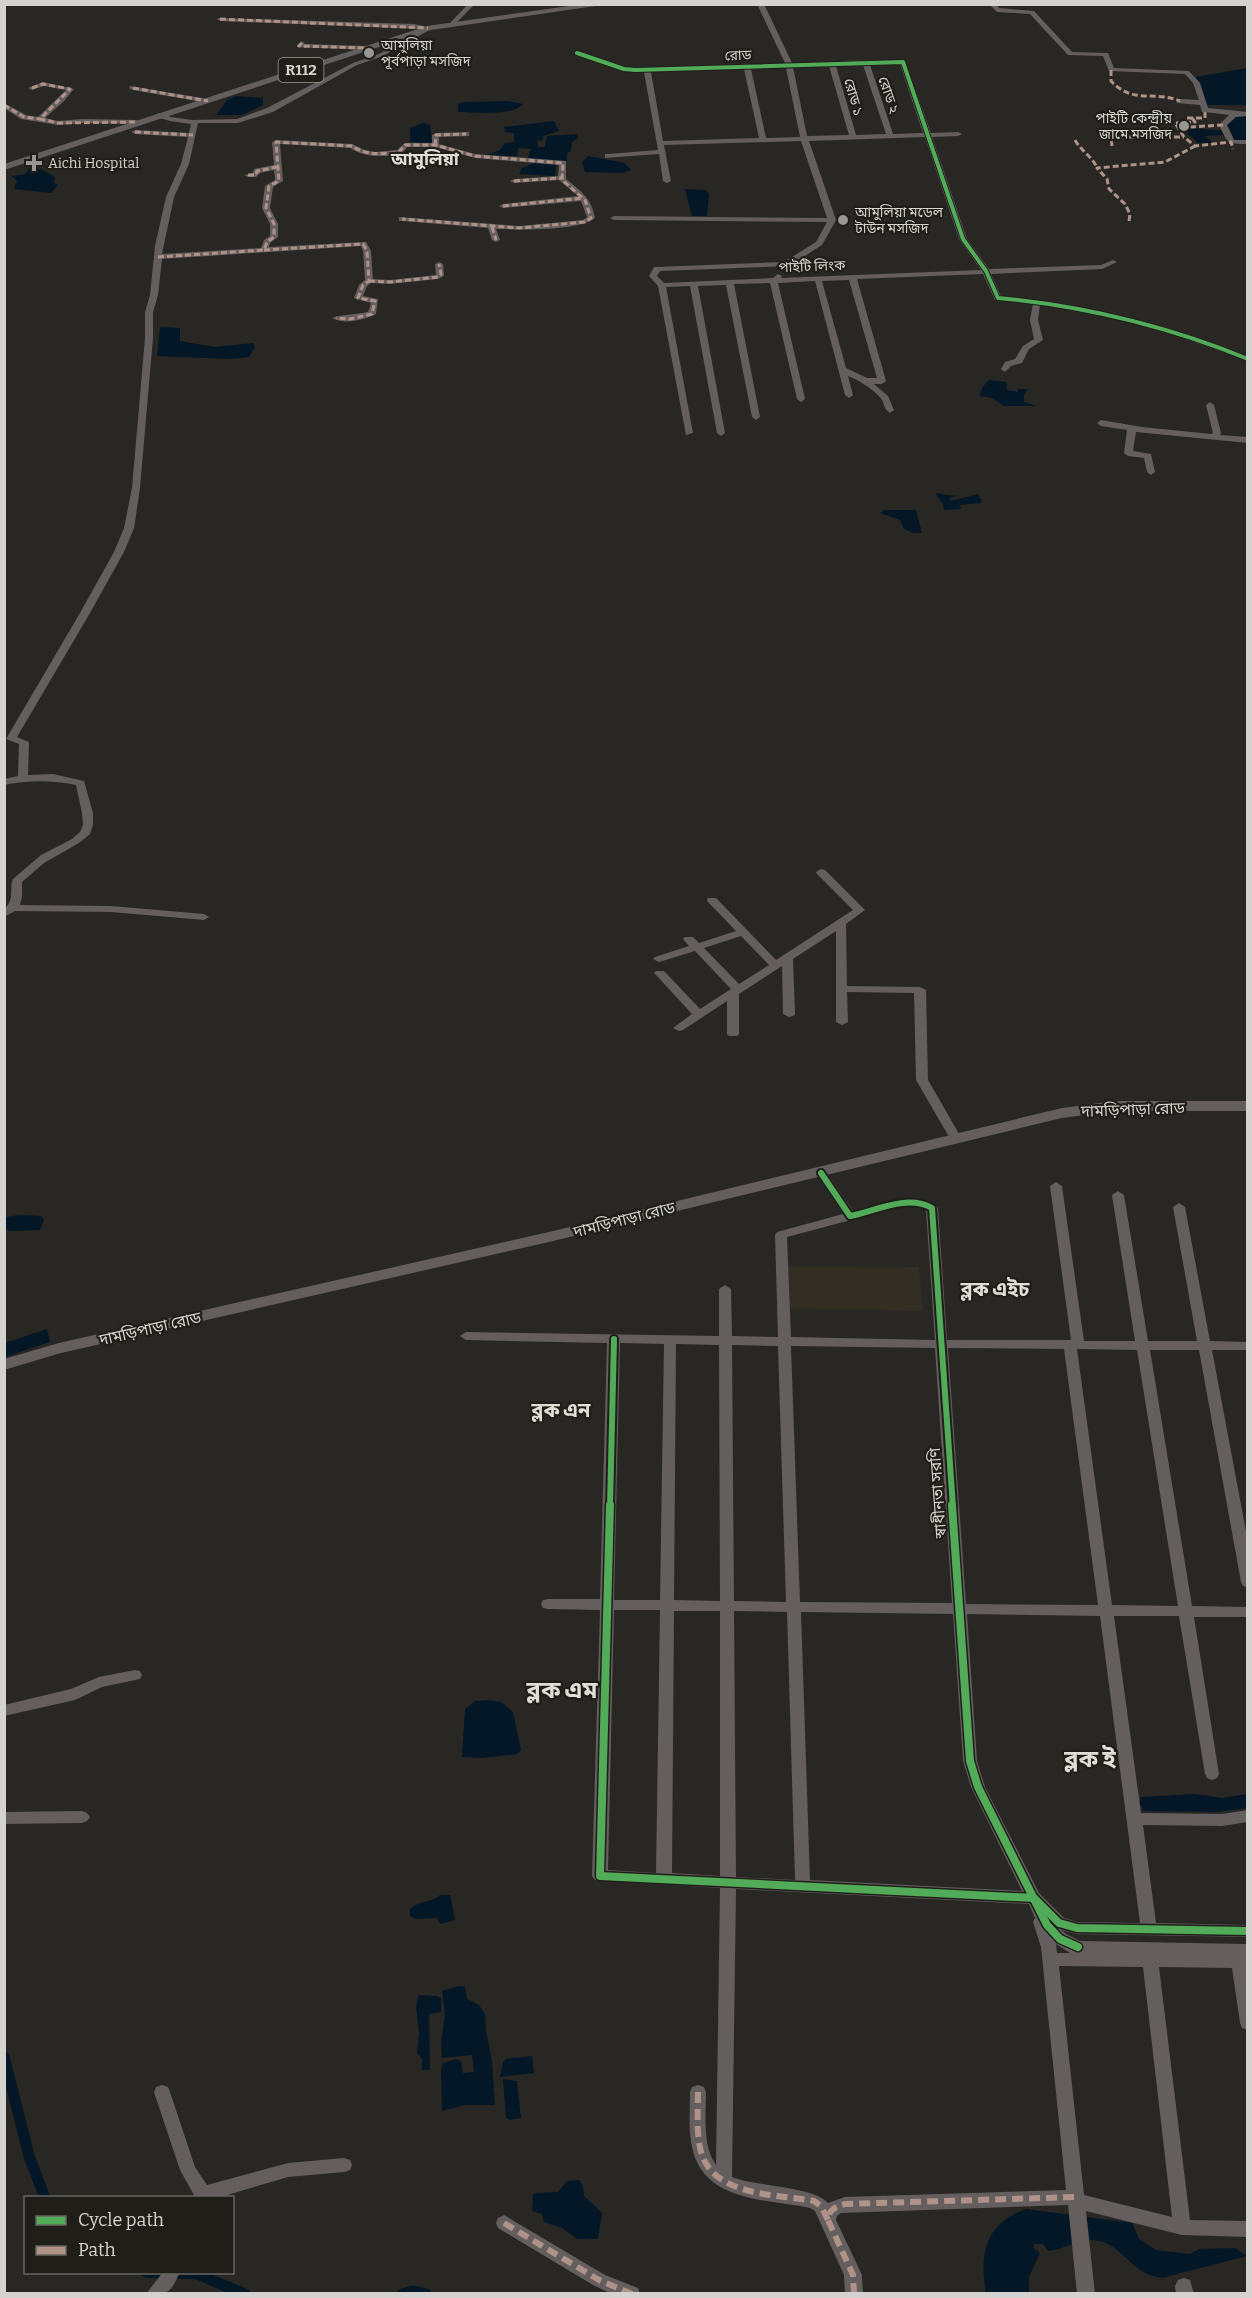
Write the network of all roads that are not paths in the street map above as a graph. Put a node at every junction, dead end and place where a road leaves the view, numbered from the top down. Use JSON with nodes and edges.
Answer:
{"nodes":[{"id":1,"x":472,"y":4,"type":"edge"},
{"id":2,"x":604,"y":4,"type":"edge"},
{"id":3,"x":760,"y":4,"type":"edge"},
{"id":4,"x":992,"y":4,"type":"edge"},
{"id":5,"x":220,"y":19,"type":"dead end"},
{"id":6,"x":453,"y":23,"type":"junction"},
{"id":7,"x":429,"y":28,"type":"junction"},
{"id":8,"x":302,"y":43,"type":"dead end"},
{"id":9,"x":367,"y":48,"type":"junction"},
{"id":10,"x":578,"y":53,"type":"dead end"},
{"id":11,"x":865,"y":62,"type":"junction"},
{"id":12,"x":832,"y":64,"type":"junction"},
{"id":13,"x":789,"y":65,"type":"junction"},
{"id":14,"x":747,"y":67,"type":"junction"},
{"id":15,"x":647,"y":70,"type":"junction"},
{"id":16,"x":32,"y":88,"type":"dead end"},
{"id":17,"x":133,"y":88,"type":"dead end"},
{"id":18,"x":1180,"y":101,"type":"dead end"},
{"id":19,"x":208,"y":103,"type":"junction"},
{"id":20,"x":4,"y":105,"type":"edge"},
{"id":21,"x":1204,"y":106,"type":"junction"},
{"id":22,"x":1235,"y":113,"type":"junction"},
{"id":23,"x":1248,"y":114,"type":"edge"},
{"id":24,"x":159,"y":116,"type":"junction"},
{"id":25,"x":40,"y":119,"type":"junction"},
{"id":26,"x":206,"y":120,"type":"junction"},
{"id":27,"x":195,"y":121,"type":"junction"},
{"id":28,"x":136,"y":127,"type":"junction"},
{"id":29,"x":466,"y":134,"type":"dead end"},
{"id":30,"x":926,"y":134,"type":"junction"},
{"id":31,"x":957,"y":134,"type":"dead end"},
{"id":32,"x":193,"y":135,"type":"junction"},
{"id":33,"x":890,"y":135,"type":"junction"},
{"id":34,"x":853,"y":136,"type":"junction"},
{"id":35,"x":804,"y":138,"type":"junction"},
{"id":36,"x":764,"y":140,"type":"junction"},
{"id":37,"x":1248,"y":142,"type":"edge"},
{"id":38,"x":660,"y":143,"type":"junction"},
{"id":39,"x":435,"y":145,"type":"junction"},
{"id":40,"x":662,"y":152,"type":"junction"},
{"id":41,"x":608,"y":156,"type":"dead end"},
{"id":42,"x":277,"y":167,"type":"junction"},
{"id":43,"x":4,"y":168,"type":"edge"},
{"id":44,"x":248,"y":175,"type":"dead end"},
{"id":45,"x":561,"y":178,"type":"junction"},
{"id":46,"x":514,"y":181,"type":"dead end"},
{"id":47,"x":667,"y":181,"type":"dead end"},
{"id":48,"x":584,"y":198,"type":"junction"},
{"id":49,"x":503,"y":206,"type":"dead end"},
{"id":50,"x":614,"y":218,"type":"dead end"},
{"id":51,"x":402,"y":219,"type":"dead end"},
{"id":52,"x":832,"y":220,"type":"junction"},
{"id":53,"x":492,"y":227,"type":"junction"},
{"id":54,"x":496,"y":240,"type":"dead end"},
{"id":55,"x":264,"y":250,"type":"junction"},
{"id":56,"x":158,"y":257,"type":"junction"},
{"id":57,"x":1113,"y":262,"type":"dead end"},
{"id":58,"x":439,"y":264,"type":"dead end"},
{"id":59,"x":786,"y":264,"type":"junction"},
{"id":60,"x":986,"y":271,"type":"junction"},
{"id":61,"x":853,"y":278,"type":"junction"},
{"id":62,"x":818,"y":279,"type":"junction"},
{"id":63,"x":369,"y":281,"type":"junction"},
{"id":64,"x":774,"y":282,"type":"junction"},
{"id":65,"x":730,"y":283,"type":"junction"},
{"id":66,"x":694,"y":284,"type":"junction"},
{"id":67,"x":662,"y":285,"type":"junction"},
{"id":68,"x":1038,"y":301,"type":"junction"},
{"id":69,"x":336,"y":318,"type":"dead end"},
{"id":70,"x":1248,"y":359,"type":"edge"},
{"id":71,"x":1005,"y":369,"type":"dead end"},
{"id":72,"x":843,"y":370,"type":"junction"},
{"id":73,"x":866,"y":381,"type":"junction"},
{"id":74,"x":849,"y":395,"type":"dead end"},
{"id":75,"x":801,"y":399,"type":"dead end"},
{"id":76,"x":1210,"y":405,"type":"dead end"},
{"id":77,"x":890,"y":410,"type":"dead end"},
{"id":78,"x":756,"y":417,"type":"dead end"},
{"id":79,"x":1101,"y":423,"type":"dead end"},
{"id":80,"x":1132,"y":428,"type":"junction"},
{"id":81,"x":689,"y":433,"type":"dead end"},
{"id":82,"x":721,"y":434,"type":"dead end"},
{"id":83,"x":1213,"y":437,"type":"junction"},
{"id":84,"x":1248,"y":440,"type":"edge"},
{"id":85,"x":1151,"y":472,"type":"dead end"},
{"id":86,"x":8,"y":736,"type":"edge"},
{"id":87,"x":23,"y":778,"type":"junction"},
{"id":88,"x":4,"y":782,"type":"edge"},
{"id":89,"x":821,"y":872,"type":"dead end"},
{"id":90,"x":712,"y":900,"type":"dead end"},
{"id":91,"x":9,"y":911,"type":"edge"},
{"id":92,"x":204,"y":917,"type":"dead end"},
{"id":93,"x":841,"y":923,"type":"junction"},
{"id":94,"x":743,"y":932,"type":"junction"},
{"id":95,"x":693,"y":943,"type":"junction"},
{"id":96,"x":787,"y":958,"type":"junction"},
{"id":97,"x":658,"y":959,"type":"dead end"},
{"id":98,"x":776,"y":966,"type":"junction"},
{"id":99,"x":660,"y":973,"type":"dead end"},
{"id":100,"x":842,"y":988,"type":"junction"},
{"id":101,"x":735,"y":992,"type":"junction"},
{"id":102,"x":789,"y":1014,"type":"dead end"},
{"id":103,"x":699,"y":1015,"type":"junction"},
{"id":104,"x":842,"y":1022,"type":"dead end"},
{"id":105,"x":679,"y":1028,"type":"dead end"},
{"id":106,"x":733,"y":1034,"type":"dead end"},
{"id":107,"x":1248,"y":1106,"type":"edge"},
{"id":108,"x":956,"y":1139,"type":"junction"},
{"id":109,"x":821,"y":1173,"type":"junction"},
{"id":110,"x":1056,"y":1186,"type":"dead end"},
{"id":111,"x":1118,"y":1195,"type":"dead end"},
{"id":112,"x":1179,"y":1207,"type":"dead end"},
{"id":113,"x":852,"y":1216,"type":"junction"},
{"id":114,"x":725,"y":1289,"type":"dead end"},
{"id":115,"x":466,"y":1336,"type":"dead end"},
{"id":116,"x":614,"y":1340,"type":"junction"},
{"id":117,"x":670,"y":1340,"type":"junction"},
{"id":118,"x":725,"y":1341,"type":"junction"},
{"id":119,"x":784,"y":1342,"type":"junction"},
{"id":120,"x":941,"y":1344,"type":"junction"},
{"id":121,"x":1074,"y":1345,"type":"junction"},
{"id":122,"x":1141,"y":1346,"type":"junction"},
{"id":123,"x":1204,"y":1346,"type":"junction"},
{"id":124,"x":1248,"y":1346,"type":"edge"},
{"id":125,"x":4,"y":1365,"type":"edge"},
{"id":126,"x":1248,"y":1582,"type":"edge"},
{"id":127,"x":548,"y":1604,"type":"dead end"},
{"id":128,"x":607,"y":1604,"type":"junction"},
{"id":129,"x":667,"y":1605,"type":"junction"},
{"id":130,"x":727,"y":1605,"type":"junction"},
{"id":131,"x":793,"y":1606,"type":"junction"},
{"id":132,"x":958,"y":1608,"type":"junction"},
{"id":133,"x":1106,"y":1610,"type":"junction"},
{"id":134,"x":1187,"y":1611,"type":"junction"},
{"id":135,"x":1248,"y":1612,"type":"edge"},
{"id":136,"x":135,"y":1675,"type":"dead end"},
{"id":137,"x":4,"y":1710,"type":"edge"},
{"id":138,"x":1212,"y":1773,"type":"dead end"},
{"id":139,"x":1248,"y":1816,"type":"edge"},
{"id":140,"x":82,"y":1817,"type":"dead end"},
{"id":141,"x":4,"y":1818,"type":"edge"},
{"id":142,"x":1134,"y":1819,"type":"junction"},
{"id":143,"x":664,"y":1879,"type":"junction"},
{"id":144,"x":728,"y":1882,"type":"junction"},
{"id":145,"x":803,"y":1886,"type":"junction"},
{"id":146,"x":1034,"y":1898,"type":"junction"},
{"id":147,"x":1081,"y":1928,"type":"junction"},
{"id":148,"x":1149,"y":1929,"type":"junction"},
{"id":149,"x":1248,"y":1930,"type":"edge"},
{"id":150,"x":1080,"y":1947,"type":"junction"},
{"id":151,"x":1049,"y":1953,"type":"junction"},
{"id":152,"x":1245,"y":1958,"type":"edge"},
{"id":153,"x":1150,"y":1960,"type":"junction"},
{"id":154,"x":1248,"y":2023,"type":"edge"},
{"id":155,"x":162,"y":2092,"type":"dead end"},
{"id":156,"x":698,"y":2092,"type":"dead end"},
{"id":157,"x":344,"y":2165,"type":"dead end"},
{"id":158,"x":724,"y":2181,"type":"junction"},
{"id":159,"x":203,"y":2196,"type":"edge"},
{"id":160,"x":1076,"y":2201,"type":"junction"},
{"id":161,"x":828,"y":2220,"type":"junction"},
{"id":162,"x":504,"y":2223,"type":"dead end"},
{"id":163,"x":1182,"y":2227,"type":"junction"},
{"id":164,"x":1248,"y":2229,"type":"edge"},
{"id":165,"x":632,"y":2294,"type":"edge"},
{"id":166,"x":854,"y":2294,"type":"edge"},
{"id":167,"x":1086,"y":2294,"type":"edge"}],
"edges":[{"from":1,"to":6,"type":"street"},
{"from":2,"to":6,"type":"main road","number":"R112"},
{"from":3,"to":13,"type":"street"},
{"from":4,"to":21,"type":"street"},
{"from":5,"to":7,"type":"street"},
{"from":6,"to":7,"type":"main road","number":"R112"},
{"from":7,"to":9,"type":"main road","number":"R112"},
{"from":7,"to":26,"type":"street"},
{"from":8,"to":9,"type":"street"},
{"from":9,"to":19,"type":"main road","number":"R112"},
{"from":10,"to":15,"type":"street","name":"রোড"},
{"from":11,"to":12,"type":"street","name":"রোড"},
{"from":11,"to":30,"type":"street","name":"রোড"},
{"from":11,"to":33,"type":"street","name":"রোড ২"},
{"from":12,"to":13,"type":"street","name":"রোড"},
{"from":12,"to":34,"type":"street","name":"রোড ১"},
{"from":13,"to":14,"type":"street","name":"রোড"},
{"from":13,"to":35,"type":"street"},
{"from":14,"to":15,"type":"street","name":"রোড"},
{"from":14,"to":36,"type":"street","name":"রোড"},
{"from":15,"to":38,"type":"street"},
{"from":16,"to":25,"type":"street"},
{"from":17,"to":19,"type":"street"},
{"from":18,"to":21,"type":"street"},
{"from":19,"to":24,"type":"main road","number":"R112"},
{"from":19,"to":26,"type":"street"},
{"from":20,"to":25,"type":"street"},
{"from":21,"to":22,"type":"street"},
{"from":22,"to":23,"type":"street"},
{"from":22,"to":37,"type":"street"},
{"from":24,"to":27,"type":"street"},
{"from":24,"to":28,"type":"main road","number":"R112"},
{"from":25,"to":28,"type":"street"},
{"from":26,"to":27,"type":"street"},
{"from":27,"to":32,"type":"street"},
{"from":28,"to":32,"type":"street"},
{"from":28,"to":43,"type":"main road","number":"R112"},
{"from":29,"to":39,"type":"street"},
{"from":30,"to":31,"type":"street"},
{"from":30,"to":33,"type":"street"},
{"from":30,"to":60,"type":"street"},
{"from":32,"to":56,"type":"street"},
{"from":33,"to":34,"type":"street"},
{"from":34,"to":35,"type":"street"},
{"from":35,"to":36,"type":"street"},
{"from":35,"to":52,"type":"street"},
{"from":36,"to":38,"type":"street"},
{"from":38,"to":40,"type":"street"},
{"from":39,"to":42,"type":"street"},
{"from":39,"to":45,"type":"street"},
{"from":40,"to":41,"type":"street"},
{"from":40,"to":47,"type":"street"},
{"from":42,"to":44,"type":"street"},
{"from":42,"to":55,"type":"street"},
{"from":45,"to":46,"type":"street"},
{"from":45,"to":48,"type":"street"},
{"from":48,"to":49,"type":"street"},
{"from":48,"to":53,"type":"street"},
{"from":50,"to":52,"type":"street"},
{"from":51,"to":53,"type":"street"},
{"from":52,"to":59,"type":"street"},
{"from":53,"to":54,"type":"street"},
{"from":55,"to":56,"type":"street"},
{"from":55,"to":63,"type":"street"},
{"from":56,"to":86,"type":"street"},
{"from":57,"to":60,"type":"street","name":"পাইটি লিংক"},
{"from":58,"to":63,"type":"street"},
{"from":59,"to":64,"type":"street"},
{"from":59,"to":67,"type":"street"},
{"from":60,"to":61,"type":"street","name":"পাইটি লিংক"},
{"from":60,"to":68,"type":"street"},
{"from":61,"to":62,"type":"street","name":"পাইটি লিংক"},
{"from":61,"to":73,"type":"street"},
{"from":62,"to":64,"type":"street","name":"পাইটি লিংক"},
{"from":62,"to":72,"type":"street"},
{"from":63,"to":69,"type":"street"},
{"from":64,"to":65,"type":"street","name":"পাইটি লিংক"},
{"from":64,"to":75,"type":"street"},
{"from":65,"to":66,"type":"street","name":"পাইটি লিংক"},
{"from":65,"to":78,"type":"street"},
{"from":66,"to":67,"type":"street","name":"পাইটি লিংক"},
{"from":66,"to":82,"type":"street"},
{"from":67,"to":81,"type":"street"},
{"from":68,"to":70,"type":"street"},
{"from":68,"to":71,"type":"street"},
{"from":72,"to":73,"type":"street"},
{"from":72,"to":74,"type":"street"},
{"from":73,"to":77,"type":"street"},
{"from":76,"to":83,"type":"street"},
{"from":79,"to":80,"type":"street"},
{"from":80,"to":83,"type":"street"},
{"from":80,"to":85,"type":"street"},
{"from":83,"to":84,"type":"street"},
{"from":86,"to":87,"type":"street"},
{"from":87,"to":88,"type":"street"},
{"from":87,"to":91,"type":"street"},
{"from":89,"to":93,"type":"street"},
{"from":90,"to":94,"type":"street"},
{"from":91,"to":92,"type":"street"},
{"from":93,"to":96,"type":"street"},
{"from":93,"to":100,"type":"street"},
{"from":94,"to":95,"type":"street"},
{"from":94,"to":98,"type":"street"},
{"from":95,"to":97,"type":"street"},
{"from":95,"to":101,"type":"street"},
{"from":96,"to":98,"type":"street"},
{"from":96,"to":102,"type":"street"},
{"from":98,"to":101,"type":"street"},
{"from":99,"to":103,"type":"street"},
{"from":100,"to":104,"type":"street"},
{"from":100,"to":108,"type":"street"},
{"from":101,"to":103,"type":"street"},
{"from":101,"to":106,"type":"street"},
{"from":103,"to":105,"type":"street"},
{"from":107,"to":108,"type":"main road","name":"দামড়িপাড়া রোড"},
{"from":108,"to":109,"type":"main road","name":"দামড়িপাড়া রোড"},
{"from":109,"to":113,"type":"street"},
{"from":109,"to":125,"type":"main road","name":"দামড়িপাড়া রোড"},
{"from":110,"to":121,"type":"street"},
{"from":111,"to":122,"type":"street"},
{"from":112,"to":123,"type":"street"},
{"from":113,"to":119,"type":"street"},
{"from":113,"to":120,"type":"street","name":"স্বাধীনতা সরণি"},
{"from":114,"to":118,"type":"street"},
{"from":115,"to":116,"type":"street"},
{"from":116,"to":117,"type":"street"},
{"from":116,"to":128,"type":"street"},
{"from":117,"to":118,"type":"street"},
{"from":117,"to":129,"type":"street"},
{"from":118,"to":119,"type":"street"},
{"from":118,"to":130,"type":"street"},
{"from":119,"to":120,"type":"street"},
{"from":119,"to":131,"type":"street"},
{"from":120,"to":121,"type":"street"},
{"from":120,"to":132,"type":"street","name":"স্বাধীনতা সরণি"},
{"from":121,"to":122,"type":"street"},
{"from":121,"to":133,"type":"street"},
{"from":122,"to":123,"type":"street"},
{"from":122,"to":134,"type":"street"},
{"from":123,"to":124,"type":"street"},
{"from":123,"to":126,"type":"street"},
{"from":127,"to":128,"type":"street"},
{"from":128,"to":129,"type":"street"},
{"from":128,"to":143,"type":"street"},
{"from":129,"to":130,"type":"street"},
{"from":129,"to":143,"type":"street"},
{"from":130,"to":131,"type":"street"},
{"from":130,"to":144,"type":"street"},
{"from":131,"to":132,"type":"street"},
{"from":131,"to":145,"type":"street"},
{"from":132,"to":133,"type":"street"},
{"from":132,"to":146,"type":"street","name":"স্বাধীনতা সরণি"},
{"from":133,"to":134,"type":"street"},
{"from":133,"to":142,"type":"street"},
{"from":134,"to":135,"type":"street"},
{"from":134,"to":138,"type":"street"},
{"from":136,"to":137,"type":"street"},
{"from":139,"to":142,"type":"street"},
{"from":140,"to":141,"type":"street"},
{"from":142,"to":148,"type":"street"},
{"from":143,"to":144,"type":"street"},
{"from":144,"to":145,"type":"street"},
{"from":144,"to":158,"type":"street"},
{"from":145,"to":146,"type":"street"},
{"from":146,"to":147,"type":"street"},
{"from":146,"to":150,"type":"street"},
{"from":146,"to":151,"type":"street"},
{"from":147,"to":148,"type":"street"},
{"from":147,"to":150,"type":"street"},
{"from":148,"to":149,"type":"street"},
{"from":150,"to":151,"type":"street"},
{"from":150,"to":152,"type":"street"},
{"from":151,"to":153,"type":"street"},
{"from":151,"to":160,"type":"street"},
{"from":152,"to":153,"type":"street"},
{"from":152,"to":154,"type":"street"},
{"from":153,"to":163,"type":"street"},
{"from":155,"to":159,"type":"street"},
{"from":156,"to":158,"type":"street"},
{"from":157,"to":159,"type":"street"},
{"from":158,"to":161,"type":"street"},
{"from":160,"to":161,"type":"street"},
{"from":160,"to":163,"type":"street"},
{"from":160,"to":167,"type":"street"},
{"from":161,"to":166,"type":"street"},
{"from":162,"to":165,"type":"street"},
{"from":163,"to":164,"type":"street"}]}
